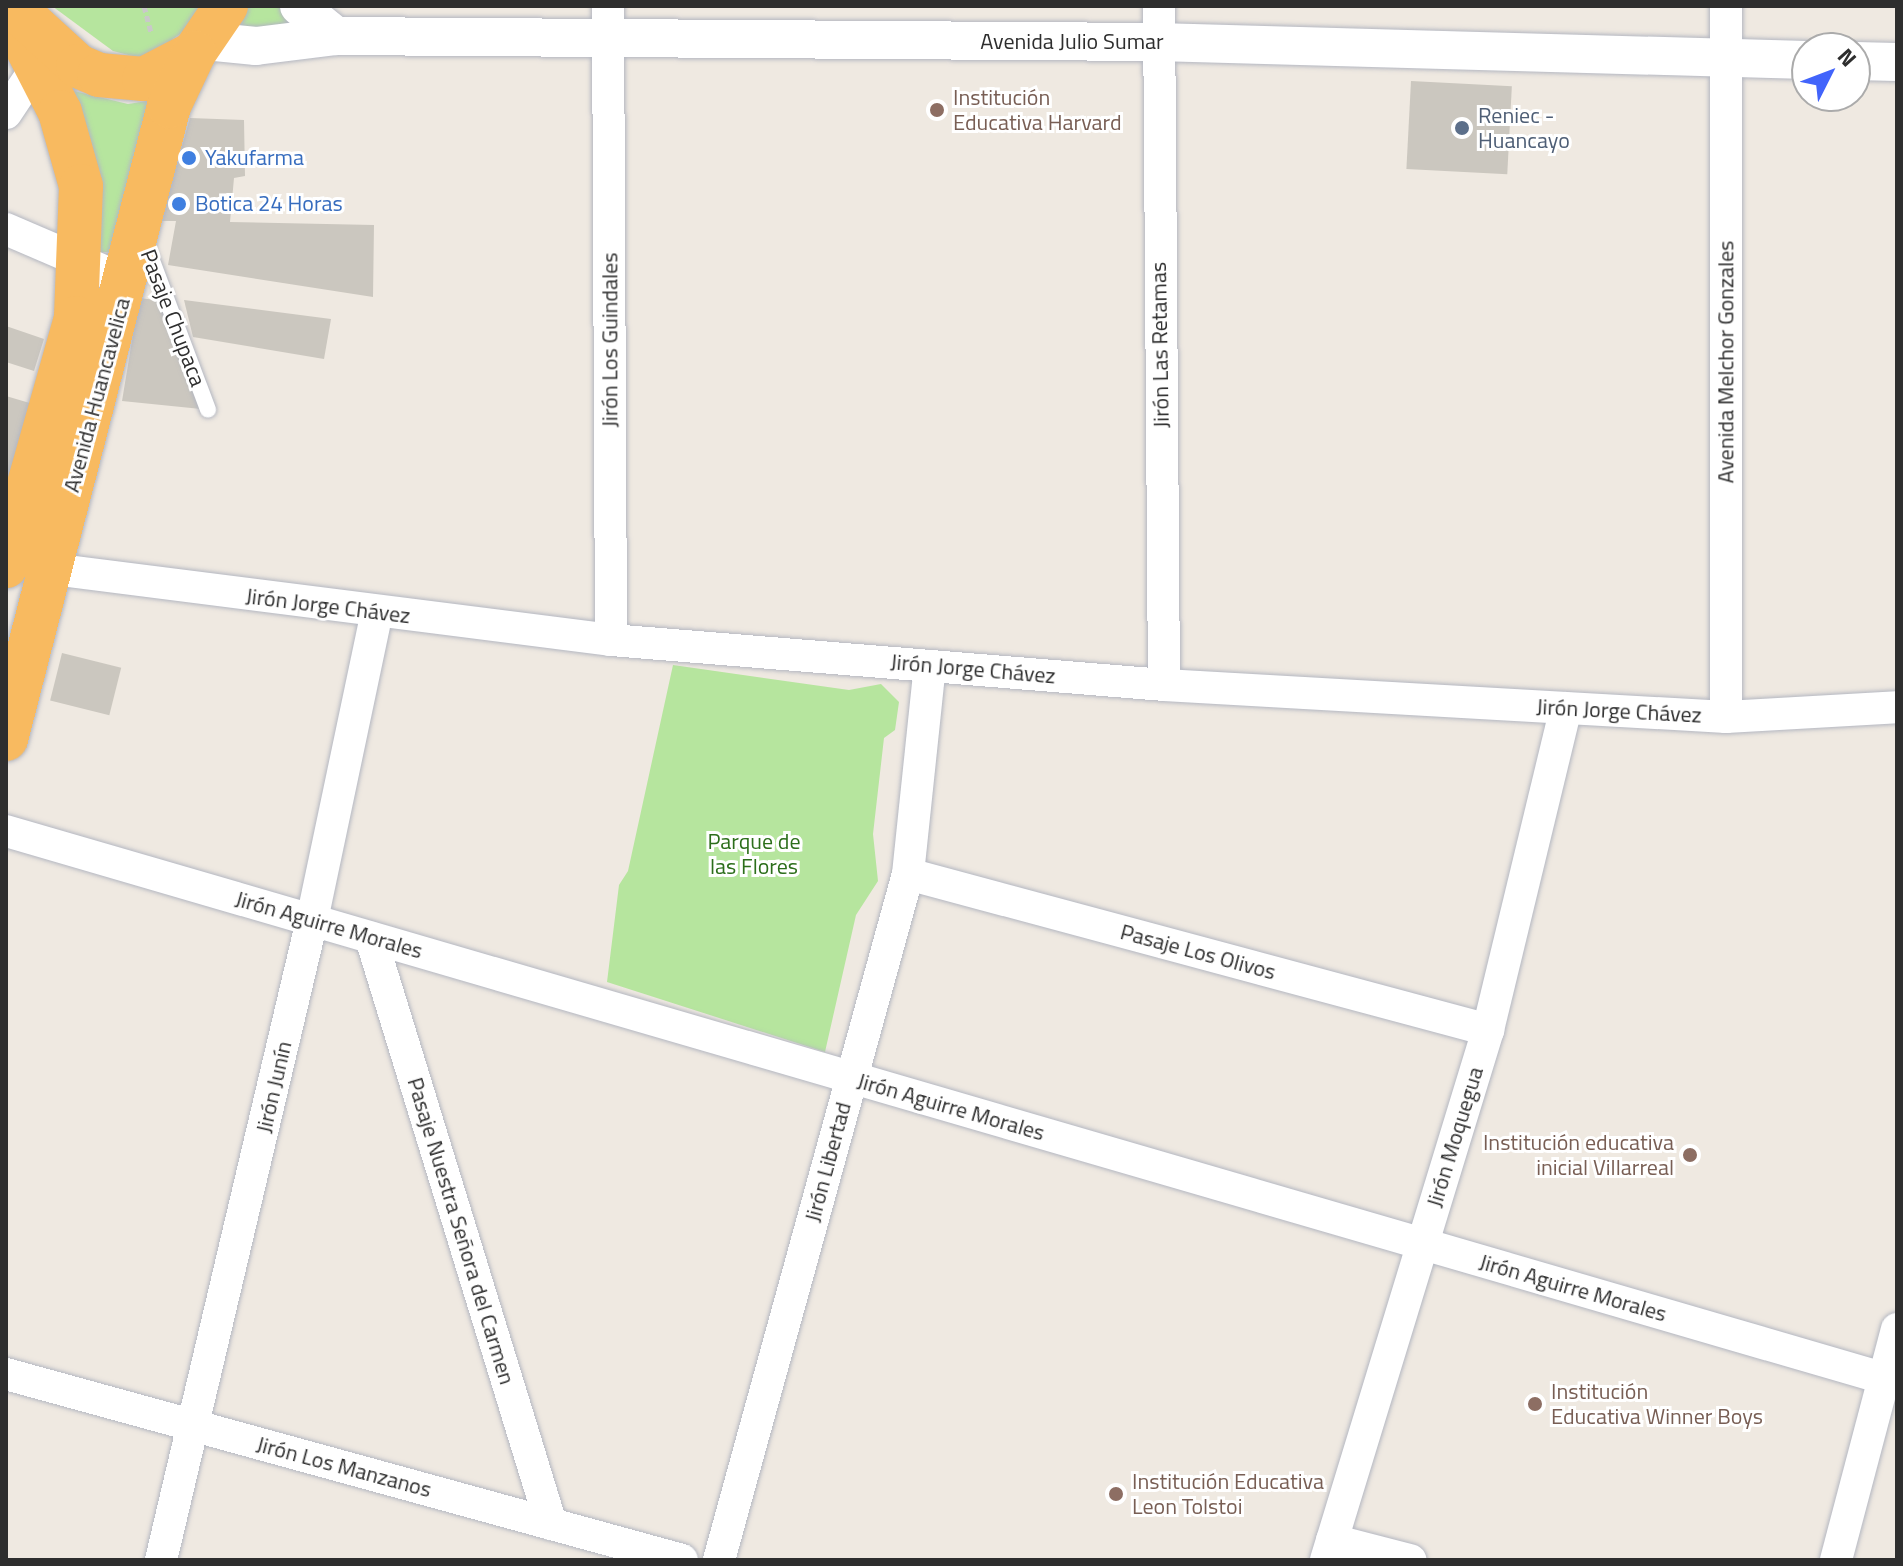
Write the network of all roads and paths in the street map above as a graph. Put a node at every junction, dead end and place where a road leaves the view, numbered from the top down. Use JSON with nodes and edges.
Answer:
{"nodes":[{"id":1,"x":13,"y":6,"type":"edge"},
{"id":2,"x":299,"y":6,"type":"edge"},
{"id":3,"x":1726,"y":6,"type":"edge"},
{"id":4,"x":6,"y":7,"type":"edge"},
{"id":5,"x":608,"y":22,"type":"edge"},
{"id":6,"x":1158,"y":24,"type":"edge"},
{"id":7,"x":208,"y":33,"type":"edge"},
{"id":8,"x":336,"y":36,"type":"junction"},
{"id":9,"x":1726,"y":59,"type":"junction"},
{"id":10,"x":1791,"y":60,"type":"edge"},
{"id":11,"x":1871,"y":61,"type":"edge"},
{"id":12,"x":1897,"y":62,"type":"edge"},
{"id":13,"x":36,"y":68,"type":"junction"},
{"id":14,"x":6,"y":113,"type":"edge"},
{"id":15,"x":138,"y":226,"type":"junction"},
{"id":16,"x":6,"y":229,"type":"edge"},
{"id":17,"x":79,"y":264,"type":"junction"},
{"id":18,"x":127,"y":281,"type":"junction"},
{"id":19,"x":208,"y":410,"type":"dead end"},
{"id":20,"x":8,"y":547,"type":"edge"},
{"id":21,"x":52,"y":569,"type":"junction"},
{"id":22,"x":377,"y":612,"type":"junction"},
{"id":23,"x":611,"y":640,"type":"junction"},
{"id":24,"x":930,"y":666,"type":"junction"},
{"id":25,"x":1164,"y":685,"type":"junction"},
{"id":26,"x":1897,"y":707,"type":"edge"},
{"id":27,"x":1566,"y":708,"type":"junction"},
{"id":28,"x":1726,"y":717,"type":"junction"},
{"id":29,"x":6,"y":739,"type":"edge"},
{"id":30,"x":6,"y":831,"type":"edge"},
{"id":31,"x":908,"y":874,"type":"junction"},
{"id":32,"x":312,"y":920,"type":"junction"},
{"id":33,"x":371,"y":938,"type":"junction"},
{"id":34,"x":1488,"y":1030,"type":"junction"},
{"id":35,"x":852,"y":1078,"type":"junction"},
{"id":36,"x":1422,"y":1244,"type":"junction"},
{"id":37,"x":1897,"y":1329,"type":"edge"},
{"id":38,"x":6,"y":1374,"type":"edge"},
{"id":39,"x":1890,"y":1380,"type":"edge"},
{"id":40,"x":196,"y":1427,"type":"junction"},
{"id":41,"x":551,"y":1524,"type":"junction"},
{"id":42,"x":1329,"y":1550,"type":"edge"},
{"id":43,"x":161,"y":1560,"type":"edge"},
{"id":44,"x":682,"y":1560,"type":"edge"},
{"id":45,"x":719,"y":1560,"type":"edge"},
{"id":46,"x":1410,"y":1560,"type":"edge"},
{"id":47,"x":1836,"y":1560,"type":"edge"}],
"edges":[{"from":1,"to":7,"type":"highway"},
{"from":2,"to":8,"type":"street"},
{"from":3,"to":9,"type":"street","name":"Avenida Melchor Gonzales"},
{"from":4,"to":13,"type":"highway","name":"Avenida Huancavelica"},
{"from":5,"to":6,"type":"street","name":"Avenida Julio Sumar"},
{"from":5,"to":8,"type":"street","name":"Avenida Julio Sumar"},
{"from":5,"to":23,"type":"street","name":"Jirón Los Guindales"},
{"from":6,"to":9,"type":"street","name":"Avenida Julio Sumar"},
{"from":6,"to":25,"type":"street","name":"Jirón Las Retamas"},
{"from":7,"to":8,"type":"street","name":"Avenida Julio Sumar"},
{"from":7,"to":15,"type":"highway","name":"Avenida Huancavelica"},
{"from":9,"to":10,"type":"street","name":"Avenida Julio Sumar"},
{"from":9,"to":28,"type":"street","name":"Avenida Melchor Gonzales"},
{"from":11,"to":12,"type":"street"},
{"from":13,"to":14,"type":"street"},
{"from":13,"to":17,"type":"highway","name":"Avenida Huancavelica"},
{"from":15,"to":18,"type":"highway","name":"Avenida Huancavelica"},
{"from":15,"to":19,"type":"lane","name":"Pasaje Chupaca"},
{"from":16,"to":17,"type":"street"},
{"from":17,"to":18,"type":"street"},
{"from":17,"to":20,"type":"highway","name":"Avenida Huancavelica"},
{"from":18,"to":21,"type":"highway","name":"Avenida Huancavelica"},
{"from":20,"to":21,"type":"street"},
{"from":21,"to":22,"type":"street","name":"Jirón Jorge Chávez"},
{"from":21,"to":29,"type":"highway","name":"Avenida Huancavelica"},
{"from":22,"to":23,"type":"street","name":"Jirón Jorge Chávez"},
{"from":22,"to":32,"type":"street","name":"Jirón Junín"},
{"from":23,"to":24,"type":"street","name":"Jirón Jorge Chávez"},
{"from":24,"to":25,"type":"street","name":"Jirón Jorge Chávez"},
{"from":24,"to":31,"type":"street","name":"Jirón Libertad"},
{"from":25,"to":27,"type":"street","name":"Jirón Jorge Chávez"},
{"from":26,"to":28,"type":"street","name":"Jirón Jorge Chávez"},
{"from":27,"to":28,"type":"street","name":"Jirón Jorge Chávez"},
{"from":27,"to":34,"type":"street","name":"Jirón Moquegua"},
{"from":30,"to":32,"type":"street","name":"Jirón Aguirre Morales"},
{"from":31,"to":34,"type":"street","name":"Pasaje Los Olivos"},
{"from":31,"to":35,"type":"street","name":"Jirón Libertad"},
{"from":32,"to":33,"type":"street","name":"Jirón Aguirre Morales"},
{"from":32,"to":40,"type":"street","name":"Jirón Junín"},
{"from":33,"to":35,"type":"street","name":"Jirón Aguirre Morales"},
{"from":33,"to":41,"type":"street","name":"Pasaje Nuestra Señora del Carmen"},
{"from":34,"to":36,"type":"street","name":"Jirón Moquegua"},
{"from":35,"to":36,"type":"street","name":"Jirón Aguirre Morales"},
{"from":35,"to":45,"type":"street","name":"Jirón Libertad"},
{"from":36,"to":39,"type":"street","name":"Jirón Aguirre Morales"},
{"from":36,"to":42,"type":"street","name":"Jirón Moquegua"},
{"from":37,"to":39,"type":"street"},
{"from":38,"to":40,"type":"street","name":"Jirón Los Manzanos"},
{"from":39,"to":47,"type":"street"},
{"from":40,"to":41,"type":"street","name":"Jirón Los Manzanos"},
{"from":40,"to":43,"type":"street","name":"Jirón Junín"},
{"from":41,"to":44,"type":"street","name":"Jirón Los Manzanos"},
{"from":42,"to":46,"type":"street"}]}
